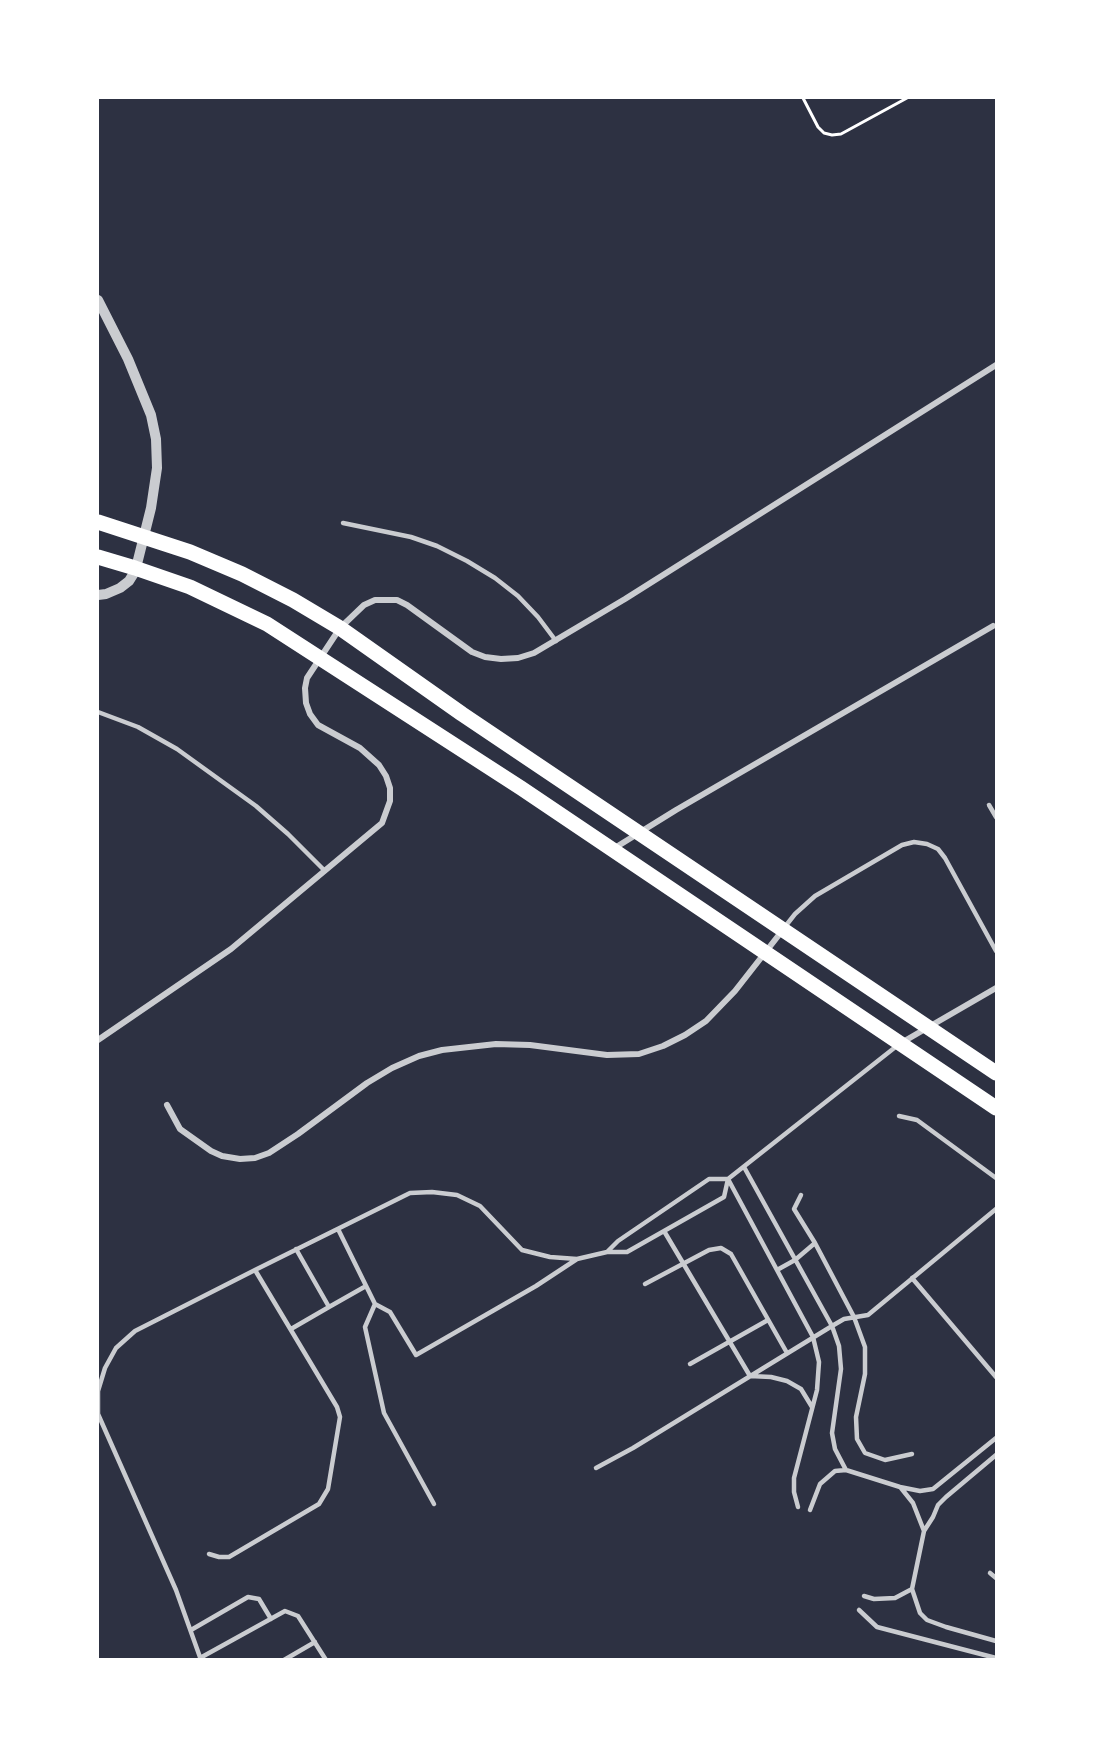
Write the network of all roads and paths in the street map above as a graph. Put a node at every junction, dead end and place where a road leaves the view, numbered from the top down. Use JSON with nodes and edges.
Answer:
{"nodes":[{"id":1,"x":803,"y":98,"type":"edge"},
{"id":2,"x":907,"y":98,"type":"edge"},
{"id":3,"x":98,"y":300,"type":"edge"},
{"id":4,"x":996,"y":365,"type":"edge"},
{"id":5,"x":98,"y":522,"type":"edge"},
{"id":6,"x":343,"y":523,"type":"dead end"},
{"id":7,"x":144,"y":536,"type":"junction"},
{"id":8,"x":98,"y":557,"type":"edge"},
{"id":9,"x":135,"y":568,"type":"junction"},
{"id":10,"x":98,"y":595,"type":"edge"},
{"id":11,"x":993,"y":626,"type":"dead end"},
{"id":12,"x":340,"y":628,"type":"junction"},
{"id":13,"x":556,"y":640,"type":"junction"},
{"id":14,"x":320,"y":657,"type":"junction"},
{"id":15,"x":98,"y":712,"type":"edge"},
{"id":16,"x":989,"y":805,"type":"dead end"},
{"id":17,"x":996,"y":817,"type":"edge"},
{"id":18,"x":639,"y":833,"type":"junction"},
{"id":19,"x":612,"y":849,"type":"junction"},
{"id":20,"x":325,"y":871,"type":"junction"},
{"id":21,"x":783,"y":930,"type":"junction"},
{"id":22,"x":996,"y":951,"type":"edge"},
{"id":23,"x":766,"y":953,"type":"junction"},
{"id":24,"x":996,"y":988,"type":"edge"},
{"id":25,"x":928,"y":1027,"type":"junction"},
{"id":26,"x":98,"y":1040,"type":"edge"},
{"id":27,"x":901,"y":1043,"type":"junction"},
{"id":28,"x":996,"y":1074,"type":"edge"},
{"id":29,"x":167,"y":1105,"type":"dead end"},
{"id":30,"x":996,"y":1108,"type":"edge"},
{"id":31,"x":899,"y":1116,"type":"dead end"},
{"id":32,"x":744,"y":1167,"type":"junction"},
{"id":33,"x":996,"y":1178,"type":"edge"},
{"id":34,"x":728,"y":1179,"type":"junction"},
{"id":35,"x":801,"y":1195,"type":"dead end"},
{"id":36,"x":996,"y":1209,"type":"edge"},
{"id":37,"x":338,"y":1229,"type":"junction"},
{"id":38,"x":664,"y":1231,"type":"junction"},
{"id":39,"x":815,"y":1243,"type":"junction"},
{"id":40,"x":296,"y":1249,"type":"junction"},
{"id":41,"x":607,"y":1252,"type":"junction"},
{"id":42,"x":577,"y":1259,"type":"junction"},
{"id":43,"x":795,"y":1260,"type":"junction"},
{"id":44,"x":684,"y":1263,"type":"junction"},
{"id":45,"x":255,"y":1270,"type":"junction"},
{"id":46,"x":777,"y":1270,"type":"junction"},
{"id":47,"x":912,"y":1278,"type":"junction"},
{"id":48,"x":645,"y":1284,"type":"dead end"},
{"id":49,"x":366,"y":1286,"type":"junction"},
{"id":50,"x":375,"y":1304,"type":"junction"},
{"id":51,"x":330,"y":1306,"type":"junction"},
{"id":52,"x":854,"y":1317,"type":"junction"},
{"id":53,"x":768,"y":1320,"type":"junction"},
{"id":54,"x":832,"y":1326,"type":"junction"},
{"id":55,"x":291,"y":1329,"type":"junction"},
{"id":56,"x":813,"y":1337,"type":"junction"},
{"id":57,"x":730,"y":1342,"type":"junction"},
{"id":58,"x":787,"y":1353,"type":"junction"},
{"id":59,"x":690,"y":1364,"type":"dead end"},
{"id":60,"x":750,"y":1376,"type":"junction"},
{"id":61,"x":996,"y":1377,"type":"edge"},
{"id":62,"x":812,"y":1408,"type":"junction"},
{"id":63,"x":996,"y":1438,"type":"edge"},
{"id":64,"x":912,"y":1454,"type":"dead end"},
{"id":65,"x":996,"y":1455,"type":"edge"},
{"id":66,"x":596,"y":1468,"type":"dead end"},
{"id":67,"x":846,"y":1470,"type":"junction"},
{"id":68,"x":900,"y":1487,"type":"junction"},
{"id":69,"x":434,"y":1504,"type":"dead end"},
{"id":70,"x":798,"y":1507,"type":"dead end"},
{"id":71,"x":810,"y":1510,"type":"dead end"},
{"id":72,"x":924,"y":1531,"type":"junction"},
{"id":73,"x":209,"y":1554,"type":"dead end"},
{"id":74,"x":990,"y":1573,"type":"dead end"},
{"id":75,"x":996,"y":1578,"type":"edge"},
{"id":76,"x":912,"y":1589,"type":"junction"},
{"id":77,"x":864,"y":1596,"type":"dead end"},
{"id":78,"x":859,"y":1610,"type":"dead end"},
{"id":79,"x":271,"y":1619,"type":"junction"},
{"id":80,"x":191,"y":1629,"type":"junction"},
{"id":81,"x":996,"y":1641,"type":"edge"},
{"id":82,"x":315,"y":1642,"type":"junction"},
{"id":83,"x":200,"y":1659,"type":"edge"},
{"id":84,"x":284,"y":1659,"type":"edge"},
{"id":85,"x":326,"y":1659,"type":"edge"},
{"id":86,"x":996,"y":1659,"type":"edge"}],
"edges":[{"from":1,"to":2,"type":"path"},
{"from":3,"to":7,"type":"street"},
{"from":4,"to":13,"type":"street"},
{"from":5,"to":7,"type":"main road"},
{"from":6,"to":13,"type":"lane"},
{"from":7,"to":9,"type":"street"},
{"from":7,"to":12,"type":"main road"},
{"from":8,"to":9,"type":"main road"},
{"from":9,"to":10,"type":"street"},
{"from":9,"to":14,"type":"main road"},
{"from":11,"to":18,"type":"street"},
{"from":12,"to":13,"type":"street"},
{"from":12,"to":14,"type":"street"},
{"from":12,"to":18,"type":"main road"},
{"from":14,"to":19,"type":"main road"},
{"from":14,"to":20,"type":"street"},
{"from":15,"to":20,"type":"lane"},
{"from":16,"to":17,"type":"lane"},
{"from":18,"to":19,"type":"street"},
{"from":18,"to":21,"type":"main road"},
{"from":19,"to":23,"type":"main road"},
{"from":20,"to":26,"type":"street"},
{"from":21,"to":22,"type":"lane"},
{"from":21,"to":23,"type":"street"},
{"from":21,"to":25,"type":"main road"},
{"from":23,"to":27,"type":"main road"},
{"from":23,"to":29,"type":"street"},
{"from":24,"to":25,"type":"street"},
{"from":25,"to":27,"type":"street"},
{"from":25,"to":28,"type":"main road"},
{"from":27,"to":30,"type":"main road"},
{"from":27,"to":32,"type":"lane"},
{"from":31,"to":33,"type":"lane"},
{"from":32,"to":34,"type":"lane"},
{"from":32,"to":43,"type":"lane"},
{"from":34,"to":38,"type":"lane"},
{"from":34,"to":41,"type":"lane"},
{"from":34,"to":46,"type":"lane"},
{"from":35,"to":39,"type":"lane"},
{"from":36,"to":47,"type":"lane"},
{"from":37,"to":40,"type":"lane"},
{"from":37,"to":42,"type":"lane"},
{"from":37,"to":49,"type":"lane"},
{"from":38,"to":41,"type":"lane"},
{"from":38,"to":44,"type":"lane"},
{"from":39,"to":43,"type":"lane"},
{"from":39,"to":52,"type":"lane"},
{"from":40,"to":45,"type":"lane"},
{"from":40,"to":51,"type":"lane"},
{"from":41,"to":42,"type":"lane"},
{"from":42,"to":50,"type":"lane"},
{"from":43,"to":46,"type":"lane"},
{"from":43,"to":54,"type":"lane"},
{"from":44,"to":48,"type":"lane"},
{"from":44,"to":53,"type":"lane"},
{"from":44,"to":57,"type":"lane"},
{"from":45,"to":55,"type":"lane"},
{"from":45,"to":80,"type":"lane"},
{"from":46,"to":56,"type":"lane"},
{"from":47,"to":52,"type":"lane"},
{"from":47,"to":61,"type":"lane"},
{"from":49,"to":50,"type":"lane"},
{"from":49,"to":51,"type":"lane"},
{"from":50,"to":69,"type":"lane"},
{"from":51,"to":55,"type":"lane"},
{"from":52,"to":54,"type":"lane"},
{"from":52,"to":64,"type":"lane"},
{"from":53,"to":57,"type":"lane"},
{"from":53,"to":58,"type":"lane"},
{"from":54,"to":56,"type":"lane"},
{"from":54,"to":67,"type":"lane"},
{"from":55,"to":73,"type":"lane"},
{"from":56,"to":58,"type":"lane"},
{"from":56,"to":62,"type":"lane"},
{"from":57,"to":59,"type":"lane"},
{"from":57,"to":60,"type":"lane"},
{"from":58,"to":60,"type":"lane"},
{"from":60,"to":62,"type":"lane"},
{"from":60,"to":66,"type":"lane"},
{"from":62,"to":70,"type":"lane"},
{"from":63,"to":68,"type":"lane"},
{"from":65,"to":72,"type":"lane"},
{"from":67,"to":68,"type":"lane"},
{"from":67,"to":71,"type":"lane"},
{"from":68,"to":72,"type":"lane"},
{"from":72,"to":76,"type":"lane"},
{"from":74,"to":75,"type":"lane"},
{"from":76,"to":77,"type":"lane"},
{"from":76,"to":81,"type":"lane"},
{"from":78,"to":86,"type":"lane"},
{"from":79,"to":80,"type":"lane"},
{"from":79,"to":82,"type":"lane"},
{"from":79,"to":83,"type":"lane"},
{"from":80,"to":83,"type":"lane"},
{"from":82,"to":84,"type":"lane"},
{"from":82,"to":85,"type":"lane"}]}
